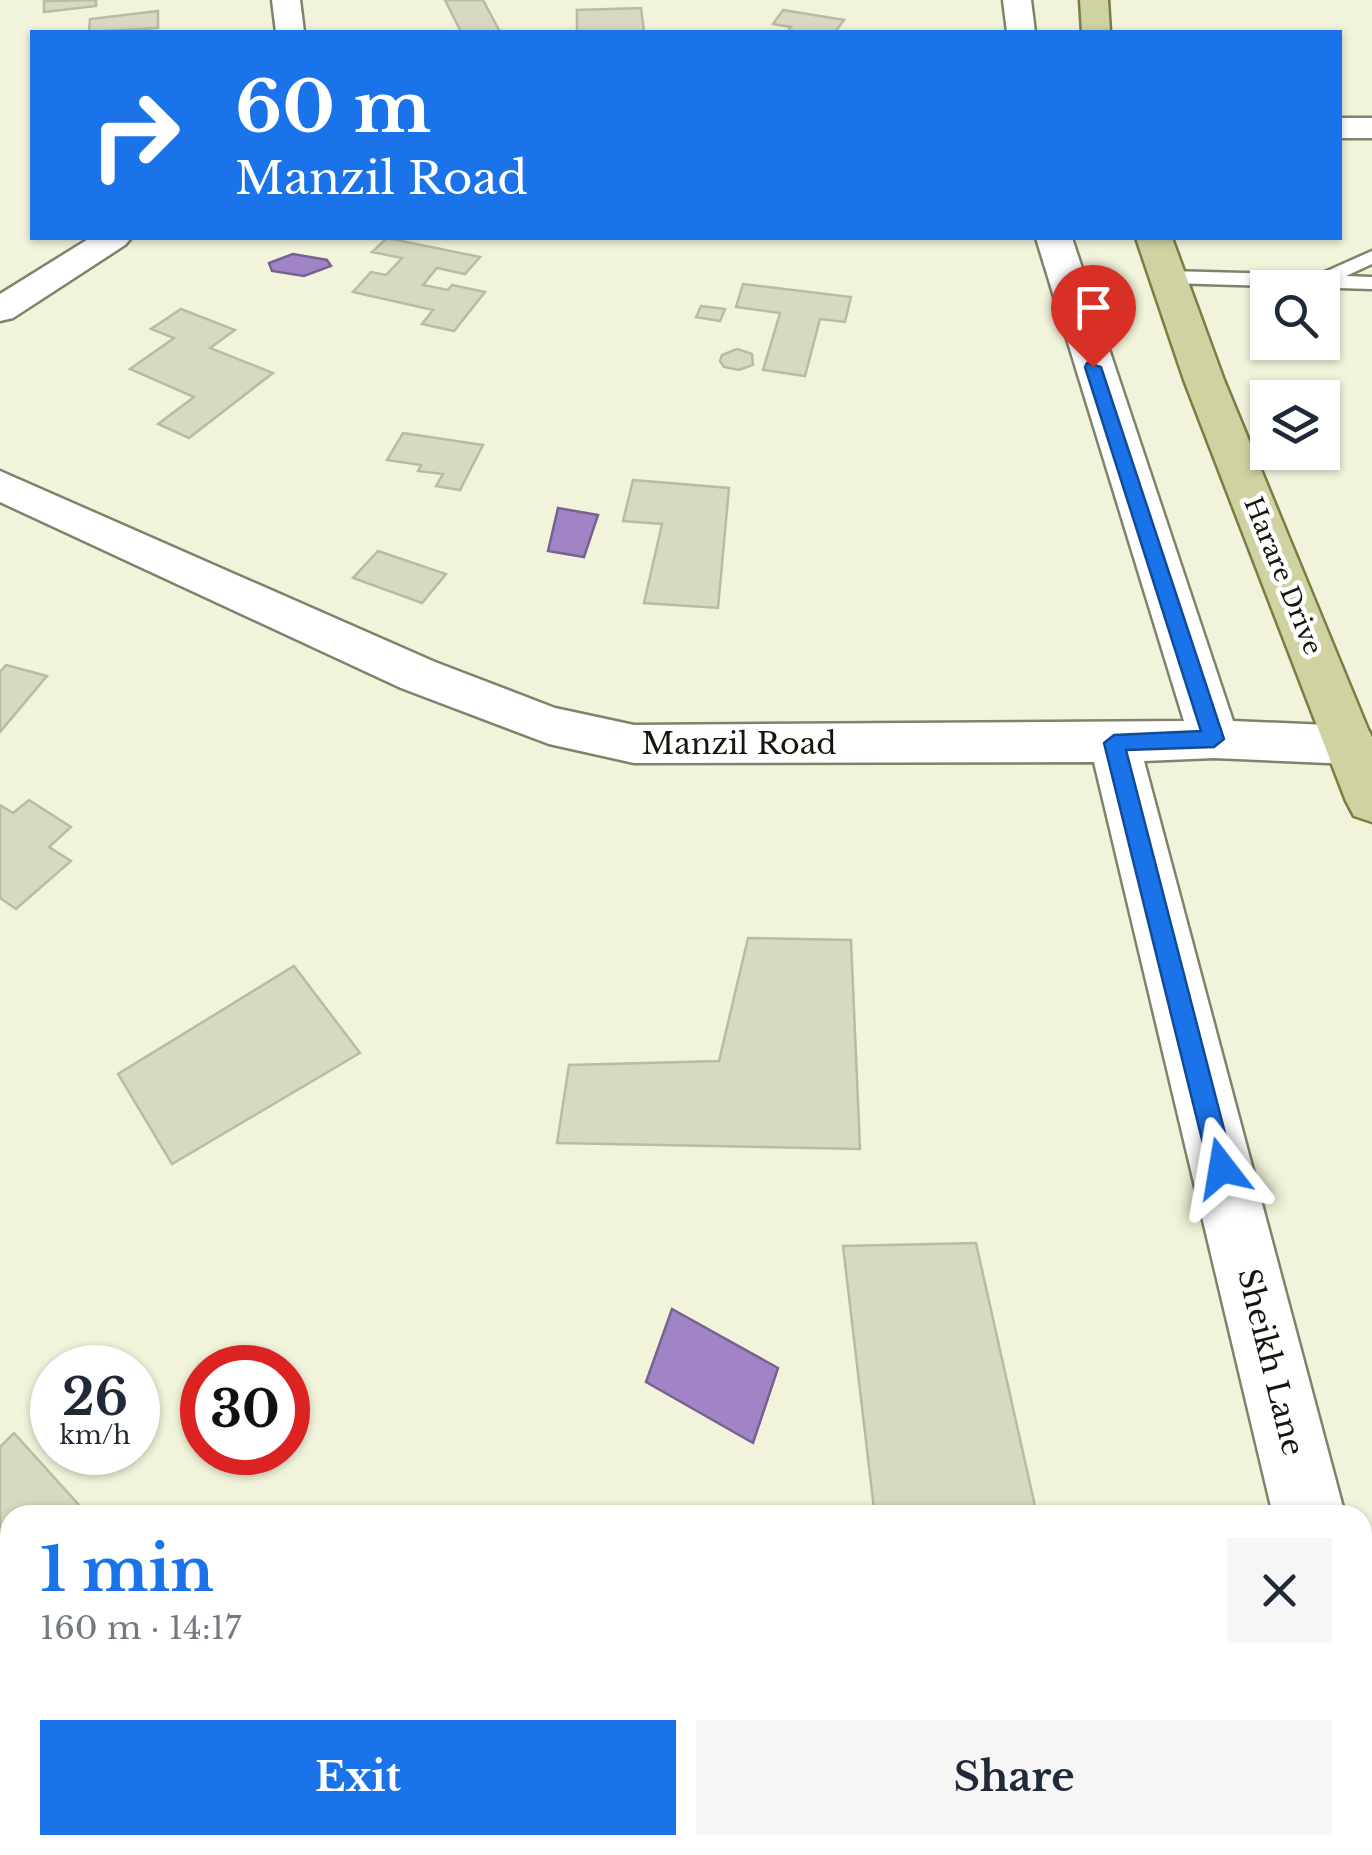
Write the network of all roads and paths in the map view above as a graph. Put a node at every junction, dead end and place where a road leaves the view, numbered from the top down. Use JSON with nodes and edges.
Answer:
{"nodes":[{"id":1,"x":286,"y":0,"type":"edge"},
{"id":2,"x":1018,"y":0,"type":"edge"},
{"id":3,"x":1094,"y":0,"type":"edge"},
{"id":4,"x":290,"y":30,"type":"edge"},
{"id":5,"x":1021,"y":30,"type":"edge"},
{"id":6,"x":1096,"y":30,"type":"edge"},
{"id":7,"x":1342,"y":128,"type":"edge"},
{"id":8,"x":1372,"y":128,"type":"edge"},
{"id":9,"x":111,"y":240,"type":"edge"},
{"id":10,"x":1055,"y":240,"type":"edge"},
{"id":11,"x":1161,"y":257,"type":"edge"},
{"id":12,"x":1372,"y":257,"type":"edge"},
{"id":13,"x":1250,"y":271,"type":"edge"},
{"id":14,"x":1340,"y":271,"type":"edge"},
{"id":15,"x":1340,"y":281,"type":"edge"},
{"id":16,"x":1372,"y":282,"type":"edge"},
{"id":17,"x":0,"y":310,"type":"edge"},
{"id":18,"x":0,"y":485,"type":"edge"},
{"id":19,"x":1214,"y":739,"type":"junction"},
{"id":20,"x":1114,"y":743,"type":"junction"},
{"id":21,"x":1351,"y":746,"type":"junction"},
{"id":22,"x":1372,"y":801,"type":"edge"},
{"id":23,"x":1306,"y":1505,"type":"edge"}],
"edges":[{"from":1,"to":4,"type":"street"},
{"from":2,"to":5,"type":"street"},
{"from":3,"to":6,"type":"main road"},
{"from":7,"to":8,"type":"street"},
{"from":9,"to":17,"type":"street"},
{"from":10,"to":19,"type":"street"},
{"from":11,"to":13,"type":"lane"},
{"from":11,"to":21,"type":"main road","name":"Harare Drive"},
{"from":12,"to":14,"type":"lane"},
{"from":15,"to":16,"type":"lane"},
{"from":18,"to":20,"type":"street","name":"Manzil Road"},
{"from":19,"to":20,"type":"street","name":"Manzil Road"},
{"from":19,"to":21,"type":"street","name":"Manzil Road"},
{"from":20,"to":23,"type":"street","name":"Sheikh Lane"},
{"from":21,"to":22,"type":"main road","name":"Harare Drive"}]}
